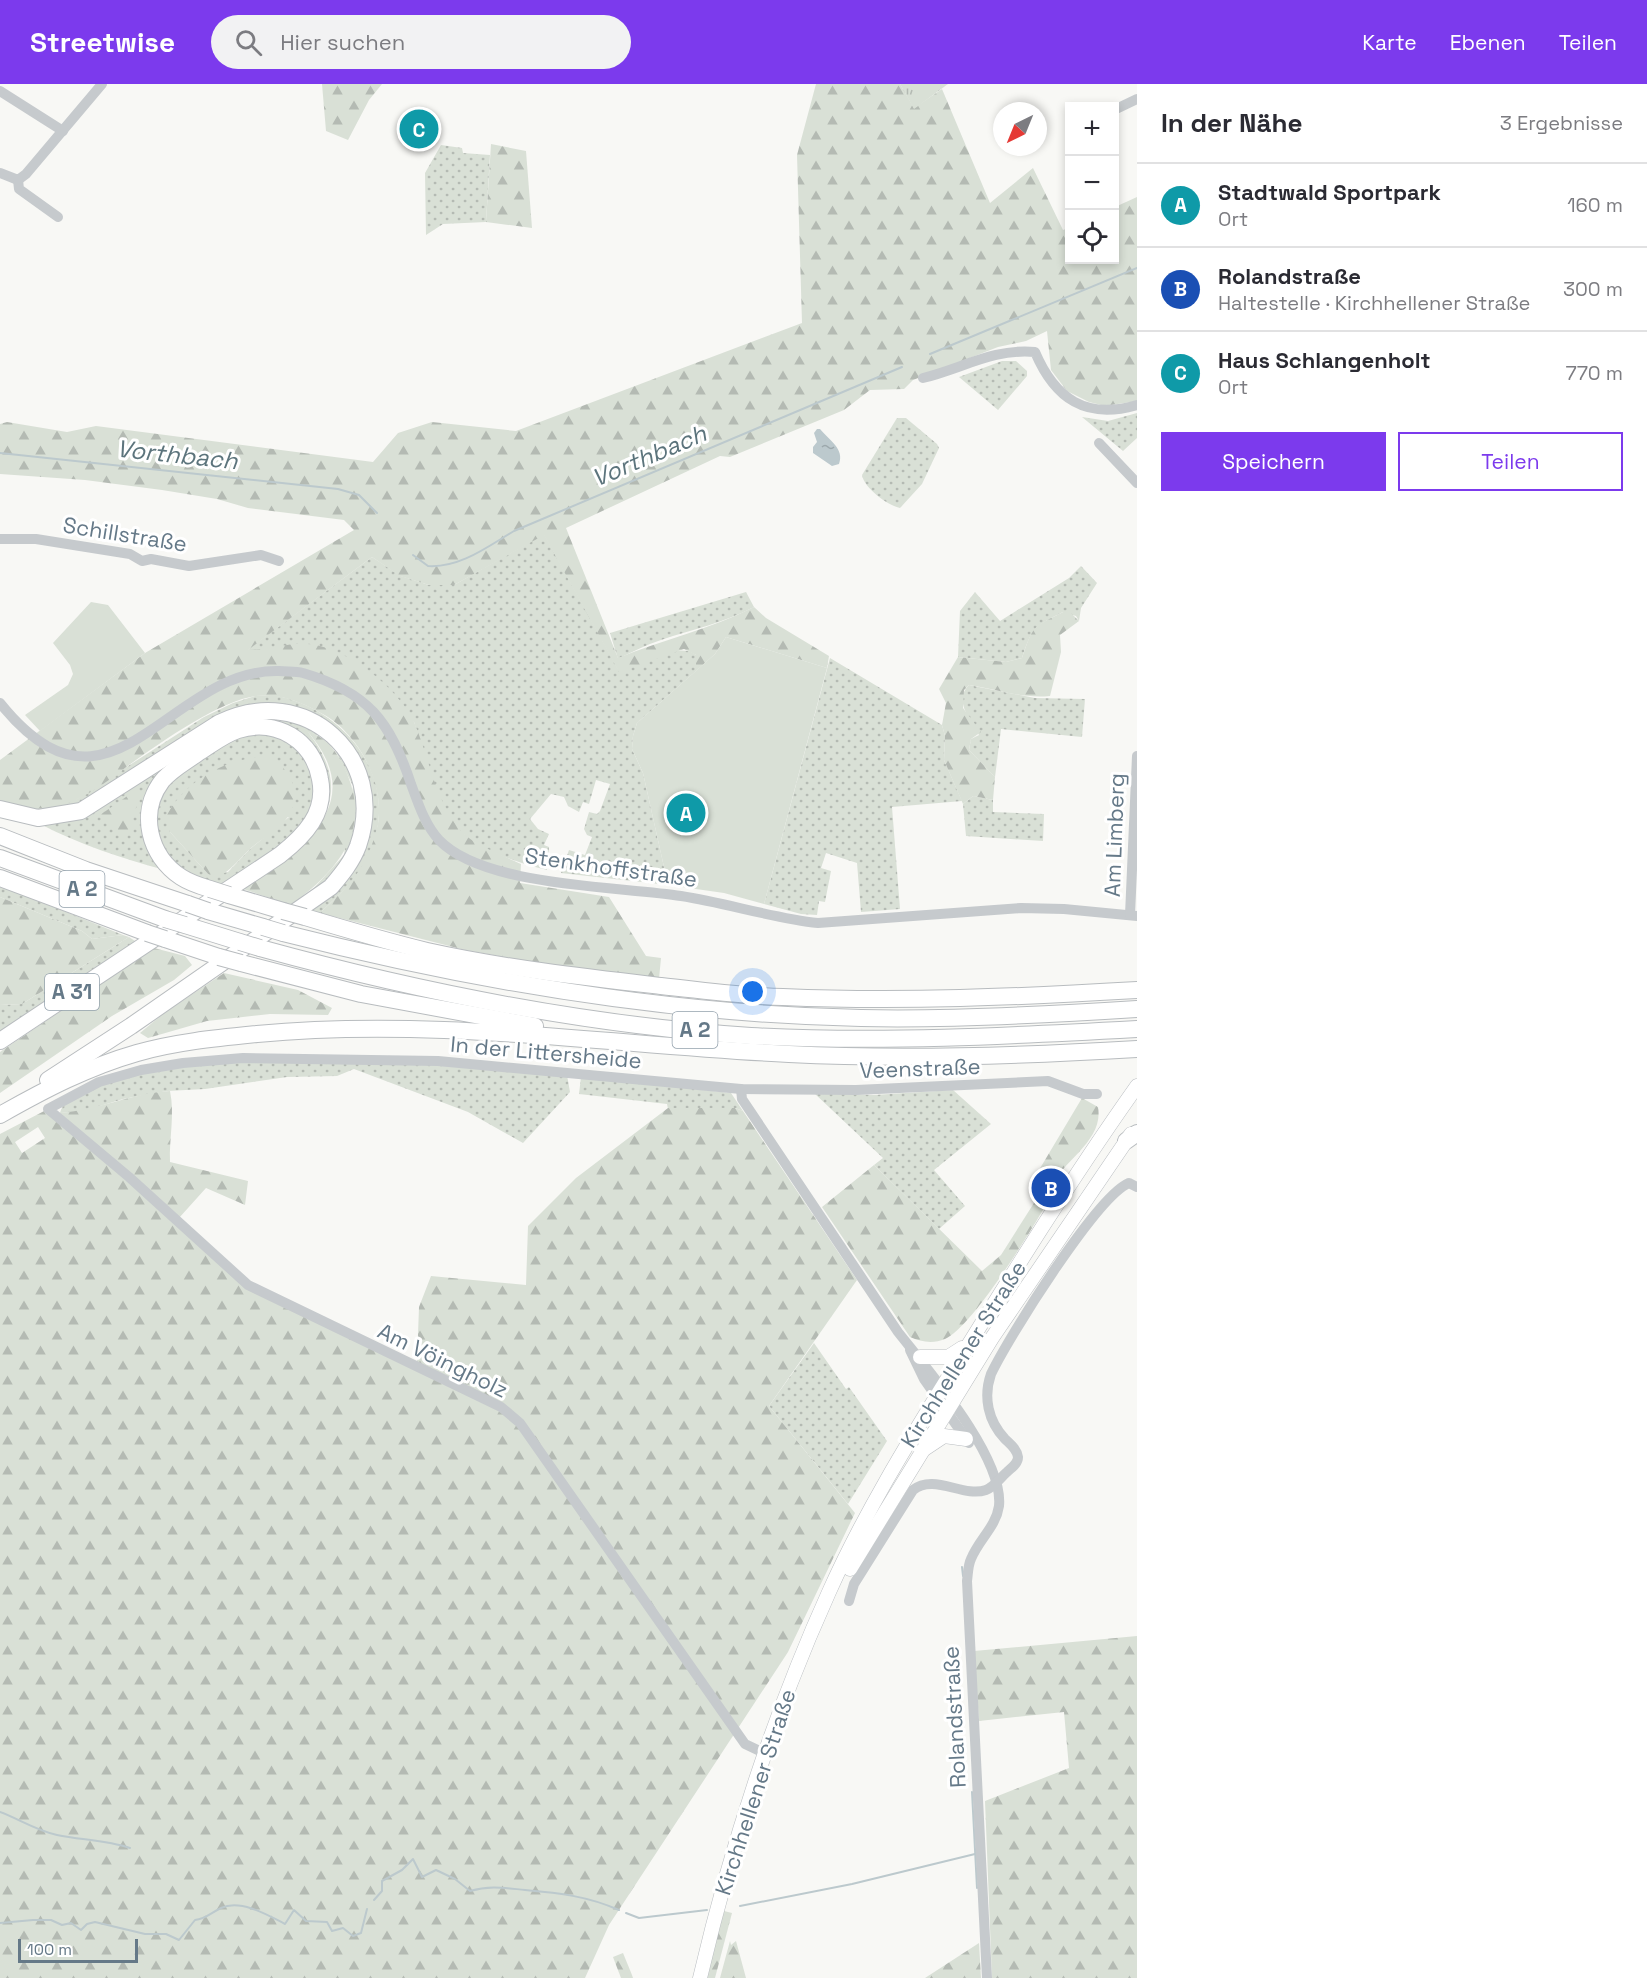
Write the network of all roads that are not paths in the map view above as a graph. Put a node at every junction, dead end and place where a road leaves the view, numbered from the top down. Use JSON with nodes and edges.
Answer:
{"nodes":[{"id":1,"x":102,"y":84,"type":"edge"},
{"id":2,"x":0,"y":91,"type":"edge"},
{"id":3,"x":1137,"y":99,"type":"edge"},
{"id":4,"x":1119,"y":108,"type":"edge"},
{"id":5,"x":63,"y":131,"type":"junction"},
{"id":6,"x":0,"y":172,"type":"edge"},
{"id":7,"x":18,"y":180,"type":"junction"},
{"id":8,"x":58,"y":218,"type":"dead end"},
{"id":9,"x":922,"y":378,"type":"dead end"},
{"id":10,"x":1137,"y":405,"type":"edge"},
{"id":11,"x":1099,"y":442,"type":"dead end"},
{"id":12,"x":1137,"y":483,"type":"edge"},
{"id":13,"x":0,"y":538,"type":"edge"},
{"id":14,"x":279,"y":561,"type":"dead end"},
{"id":15,"x":0,"y":703,"type":"edge"},
{"id":16,"x":1137,"y":756,"type":"edge"},
{"id":17,"x":1137,"y":764,"type":"edge"},
{"id":18,"x":0,"y":809,"type":"edge"},
{"id":19,"x":0,"y":836,"type":"edge"},
{"id":20,"x":0,"y":858,"type":"edge"},
{"id":21,"x":0,"y":878,"type":"edge"},
{"id":22,"x":1133,"y":916,"type":"edge"},
{"id":23,"x":145,"y":938,"type":"junction"},
{"id":24,"x":661,"y":986,"type":"junction"},
{"id":25,"x":1137,"y":990,"type":"edge"},
{"id":26,"x":555,"y":991,"type":"junction"},
{"id":27,"x":1137,"y":1009,"type":"edge"},
{"id":28,"x":1137,"y":1029,"type":"edge"},
{"id":29,"x":0,"y":1041,"type":"edge"},
{"id":30,"x":1137,"y":1049,"type":"edge"},
{"id":31,"x":726,"y":1050,"type":"junction"},
{"id":32,"x":1137,"y":1086,"type":"edge"},
{"id":33,"x":741,"y":1089,"type":"junction"},
{"id":34,"x":1097,"y":1094,"type":"dead end"},
{"id":35,"x":48,"y":1109,"type":"joint"},
{"id":36,"x":0,"y":1114,"type":"edge"},
{"id":37,"x":1137,"y":1125,"type":"edge"},
{"id":38,"x":1132,"y":1137,"type":"edge"},
{"id":39,"x":1133,"y":1185,"type":"edge"},
{"id":40,"x":969,"y":1342,"type":"junction"},
{"id":41,"x":909,"y":1347,"type":"junction"},
{"id":42,"x":921,"y":1357,"type":"junction"},
{"id":43,"x":938,"y":1392,"type":"junction"},
{"id":44,"x":949,"y":1406,"type":"junction"},
{"id":45,"x":966,"y":1439,"type":"junction"},
{"id":46,"x":920,"y":1453,"type":"junction"},
{"id":47,"x":987,"y":1463,"type":"junction"},
{"id":48,"x":996,"y":1483,"type":"junction"},
{"id":49,"x":849,"y":1601,"type":"dead end"},
{"id":50,"x":812,"y":1636,"type":"junction"},
{"id":51,"x":764,"y":1753,"type":"junction"},
{"id":52,"x":699,"y":1978,"type":"edge"},
{"id":53,"x":987,"y":1978,"type":"edge"}],
"edges":[{"from":1,"to":5,"type":"street"},
{"from":2,"to":5,"type":"street"},
{"from":3,"to":4,"type":"street"},
{"from":5,"to":7,"type":"street"},
{"from":6,"to":7,"type":"street"},
{"from":7,"to":8,"type":"street"},
{"from":9,"to":10,"type":"street"},
{"from":11,"to":12,"type":"street"},
{"from":13,"to":14,"type":"street","name":"Schillstraße"},
{"from":15,"to":22,"type":"street","name":"Stenkhoffstraße"},
{"from":16,"to":17,"type":"street","name":"Am Limberg"},
{"from":17,"to":22,"type":"street","name":"Am Limberg"},
{"from":18,"to":36,"type":"highway"},
{"from":19,"to":26,"type":"highway","number":"A 2","bridge":true},
{"from":20,"to":28,"type":"highway","number":"A 2","bridge":true},
{"from":21,"to":23,"type":"highway"},
{"from":23,"to":24,"type":"highway","bridge":true},
{"from":23,"to":29,"type":"highway","number":"A 31"},
{"from":23,"to":31,"type":"highway","bridge":true},
{"from":24,"to":25,"type":"highway"},
{"from":24,"to":26,"type":"highway"},
{"from":26,"to":27,"type":"highway","number":"A 2"},
{"from":30,"to":31,"type":"highway"},
{"from":31,"to":36,"type":"highway"},
{"from":32,"to":40,"type":"main road","name":"Kirchhellener Straße"},
{"from":33,"to":34,"type":"street","name":"Veenstraße"},
{"from":33,"to":35,"type":"street","name":"In der Littersheide"},
{"from":33,"to":41,"type":"street"},
{"from":35,"to":51,"type":"street","name":"Am Vöingholz"},
{"from":37,"to":38,"type":"main road","name":"Kirchhellener Straße"},
{"from":38,"to":44,"type":"main road","name":"Kirchhellener Straße"},
{"from":39,"to":48,"type":"street","name":"Kirchhellener Straße"},
{"from":40,"to":42,"type":"main road"},
{"from":40,"to":43,"type":"main road","name":"Kirchhellener Straße"},
{"from":41,"to":42,"type":"street"},
{"from":41,"to":43,"type":"street"},
{"from":42,"to":43,"type":"street"},
{"from":43,"to":44,"type":"street"},
{"from":43,"to":50,"type":"main road","name":"Kirchhellener Straße"},
{"from":44,"to":45,"type":"street","name":"Rolandstraße"},
{"from":44,"to":46,"type":"main road","name":"Kirchhellener Straße"},
{"from":44,"to":47,"type":"street","name":"Rolandstraße"},
{"from":45,"to":46,"type":"main road"},
{"from":45,"to":47,"type":"street","name":"Rolandstraße"},
{"from":46,"to":50,"type":"main road","name":"Kirchhellener Straße"},
{"from":47,"to":48,"type":"street","name":"Rolandstraße"},
{"from":48,"to":49,"type":"street","name":"Kirchhellener Straße"},
{"from":48,"to":53,"type":"street","name":"Rolandstraße"},
{"from":50,"to":51,"type":"main road","name":"Kirchhellener Straße"},
{"from":51,"to":52,"type":"main road","name":"Kirchhellener Straße"}]}
